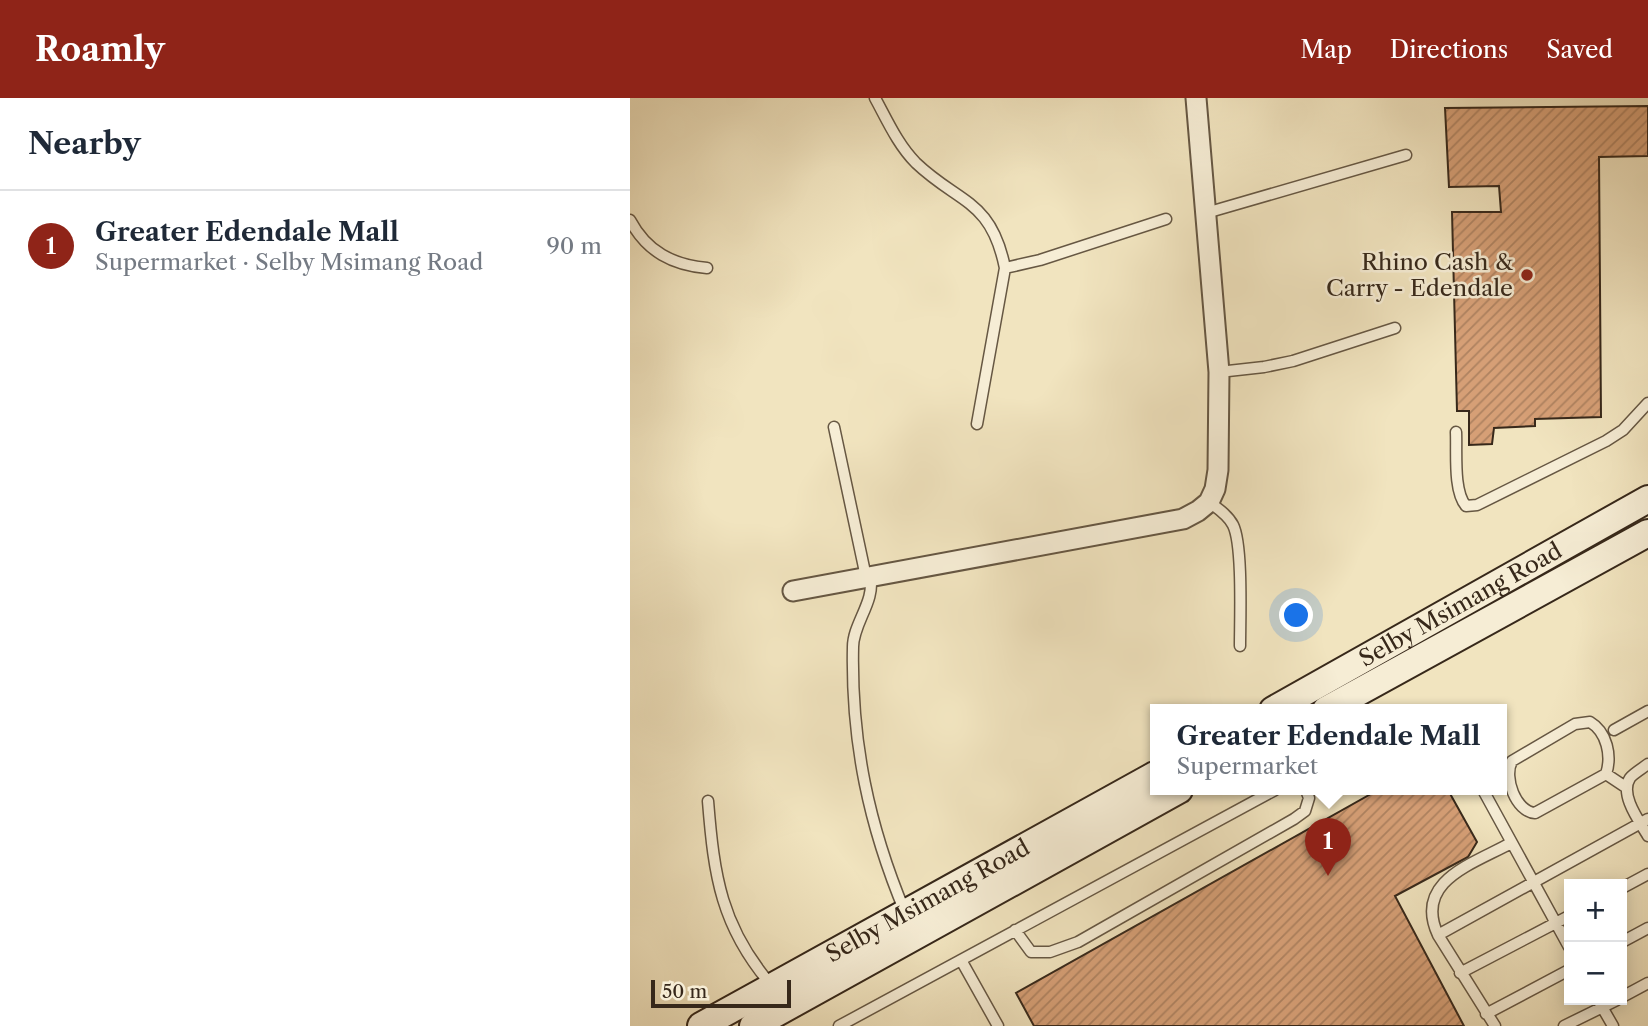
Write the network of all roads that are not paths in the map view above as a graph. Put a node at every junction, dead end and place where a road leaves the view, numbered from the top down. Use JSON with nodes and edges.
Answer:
{"nodes":[{"id":1,"x":875,"y":98,"type":"edge"},
{"id":2,"x":1196,"y":98,"type":"edge"},
{"id":3,"x":1406,"y":155,"type":"dead end"},
{"id":4,"x":1206,"y":213,"type":"junction"},
{"id":5,"x":1166,"y":219,"type":"dead end"},
{"id":6,"x":630,"y":220,"type":"edge"},
{"id":7,"x":707,"y":268,"type":"dead end"},
{"id":8,"x":1005,"y":268,"type":"junction"},
{"id":9,"x":1395,"y":328,"type":"dead end"},
{"id":10,"x":1219,"y":372,"type":"junction"},
{"id":11,"x":1648,"y":403,"type":"edge"},
{"id":12,"x":977,"y":424,"type":"dead end"},
{"id":13,"x":834,"y":427,"type":"dead end"},
{"id":14,"x":1456,"y":432,"type":"dead end"},
{"id":15,"x":1648,"y":499,"type":"edge"},
{"id":16,"x":1209,"y":502,"type":"junction"},
{"id":17,"x":1648,"y":533,"type":"edge"},
{"id":18,"x":868,"y":577,"type":"junction"},
{"id":19,"x":793,"y":591,"type":"dead end"},
{"id":20,"x":1240,"y":646,"type":"dead end"},
{"id":21,"x":1284,"y":704,"type":"edge"},
{"id":22,"x":1337,"y":704,"type":"edge"},
{"id":23,"x":1648,"y":711,"type":"edge"},
{"id":24,"x":1615,"y":730,"type":"dead end"},
{"id":25,"x":1648,"y":764,"type":"edge"},
{"id":26,"x":1606,"y":774,"type":"junction"},
{"id":27,"x":1150,"y":778,"type":"edge"},
{"id":28,"x":1627,"y":788,"type":"junction"},
{"id":29,"x":1170,"y":795,"type":"edge"},
{"id":30,"x":1266,"y":795,"type":"edge"},
{"id":31,"x":1308,"y":795,"type":"edge"},
{"id":32,"x":1486,"y":795,"type":"edge"},
{"id":33,"x":708,"y":801,"type":"dead end"},
{"id":34,"x":1644,"y":821,"type":"edge"},
{"id":35,"x":1648,"y":836,"type":"edge"},
{"id":36,"x":1511,"y":843,"type":"junction"},
{"id":37,"x":1648,"y":874,"type":"edge"},
{"id":38,"x":1533,"y":881,"type":"junction"},
{"id":39,"x":1627,"y":885,"type":"edge"},
{"id":40,"x":905,"y":913,"type":"junction"},
{"id":41,"x":1564,"y":919,"type":"edge"},
{"id":42,"x":1556,"y":923,"type":"junction"},
{"id":43,"x":1648,"y":928,"type":"edge"},
{"id":44,"x":1015,"y":930,"type":"junction"},
{"id":45,"x":1438,"y":935,"type":"junction"},
{"id":46,"x":1627,"y":939,"type":"edge"},
{"id":47,"x":1566,"y":942,"type":"edge"},
{"id":48,"x":961,"y":960,"type":"junction"},
{"id":49,"x":1460,"y":973,"type":"junction"},
{"id":50,"x":1564,"y":973,"type":"edge"},
{"id":51,"x":1648,"y":983,"type":"edge"},
{"id":52,"x":772,"y":986,"type":"junction"},
{"id":53,"x":1627,"y":994,"type":"edge"},
{"id":54,"x":1599,"y":1005,"type":"edge"},
{"id":55,"x":1602,"y":1005,"type":"edge"},
{"id":56,"x":1486,"y":1014,"type":"junction"},
{"id":57,"x":701,"y":1026,"type":"edge"},
{"id":58,"x":753,"y":1026,"type":"edge"},
{"id":59,"x":839,"y":1026,"type":"edge"},
{"id":60,"x":998,"y":1026,"type":"edge"},
{"id":61,"x":1495,"y":1026,"type":"edge"},
{"id":62,"x":1564,"y":1026,"type":"edge"},
{"id":63,"x":1613,"y":1026,"type":"edge"}],
"edges":[{"from":1,"to":8,"type":"lane"},
{"from":2,"to":4,"type":"street"},
{"from":3,"to":4,"type":"lane"},
{"from":4,"to":10,"type":"street"},
{"from":5,"to":8,"type":"lane"},
{"from":6,"to":7,"type":"lane"},
{"from":8,"to":12,"type":"lane"},
{"from":9,"to":10,"type":"lane"},
{"from":10,"to":16,"type":"street"},
{"from":11,"to":14,"type":"lane"},
{"from":13,"to":18,"type":"lane"},
{"from":15,"to":21,"type":"main road","name":"Selby Msimang Road"},
{"from":16,"to":18,"type":"street"},
{"from":16,"to":20,"type":"lane"},
{"from":17,"to":22,"type":"main road","name":"Selby Msimang Road"},
{"from":18,"to":19,"type":"street"},
{"from":18,"to":40,"type":"lane"},
{"from":23,"to":24,"type":"lane"},
{"from":25,"to":28,"type":"lane"},
{"from":26,"to":26,"type":"lane"},
{"from":26,"to":28,"type":"lane"},
{"from":27,"to":40,"type":"main road","name":"Selby Msimang Road"},
{"from":28,"to":34,"type":"lane"},
{"from":29,"to":58,"type":"main road","name":"Selby Msimang Road"},
{"from":30,"to":44,"type":"lane"},
{"from":31,"to":44,"type":"lane"},
{"from":32,"to":36,"type":"lane"},
{"from":33,"to":52,"type":"lane"},
{"from":34,"to":35,"type":"lane"},
{"from":34,"to":38,"type":"lane"},
{"from":36,"to":38,"type":"lane"},
{"from":36,"to":45,"type":"lane"},
{"from":37,"to":39,"type":"lane"},
{"from":38,"to":42,"type":"lane"},
{"from":38,"to":45,"type":"lane"},
{"from":40,"to":52,"type":"main road","name":"Selby Msimang Road"},
{"from":41,"to":42,"type":"lane"},
{"from":42,"to":47,"type":"lane"},
{"from":42,"to":49,"type":"lane"},
{"from":43,"to":46,"type":"lane"},
{"from":44,"to":48,"type":"lane"},
{"from":45,"to":49,"type":"lane"},
{"from":48,"to":59,"type":"lane"},
{"from":48,"to":60,"type":"lane"},
{"from":49,"to":56,"type":"lane"},
{"from":50,"to":56,"type":"lane"},
{"from":51,"to":53,"type":"lane"},
{"from":52,"to":57,"type":"main road","name":"Selby Msimang Road"},
{"from":54,"to":62,"type":"lane"},
{"from":55,"to":63,"type":"lane"},
{"from":56,"to":61,"type":"lane"}]}
